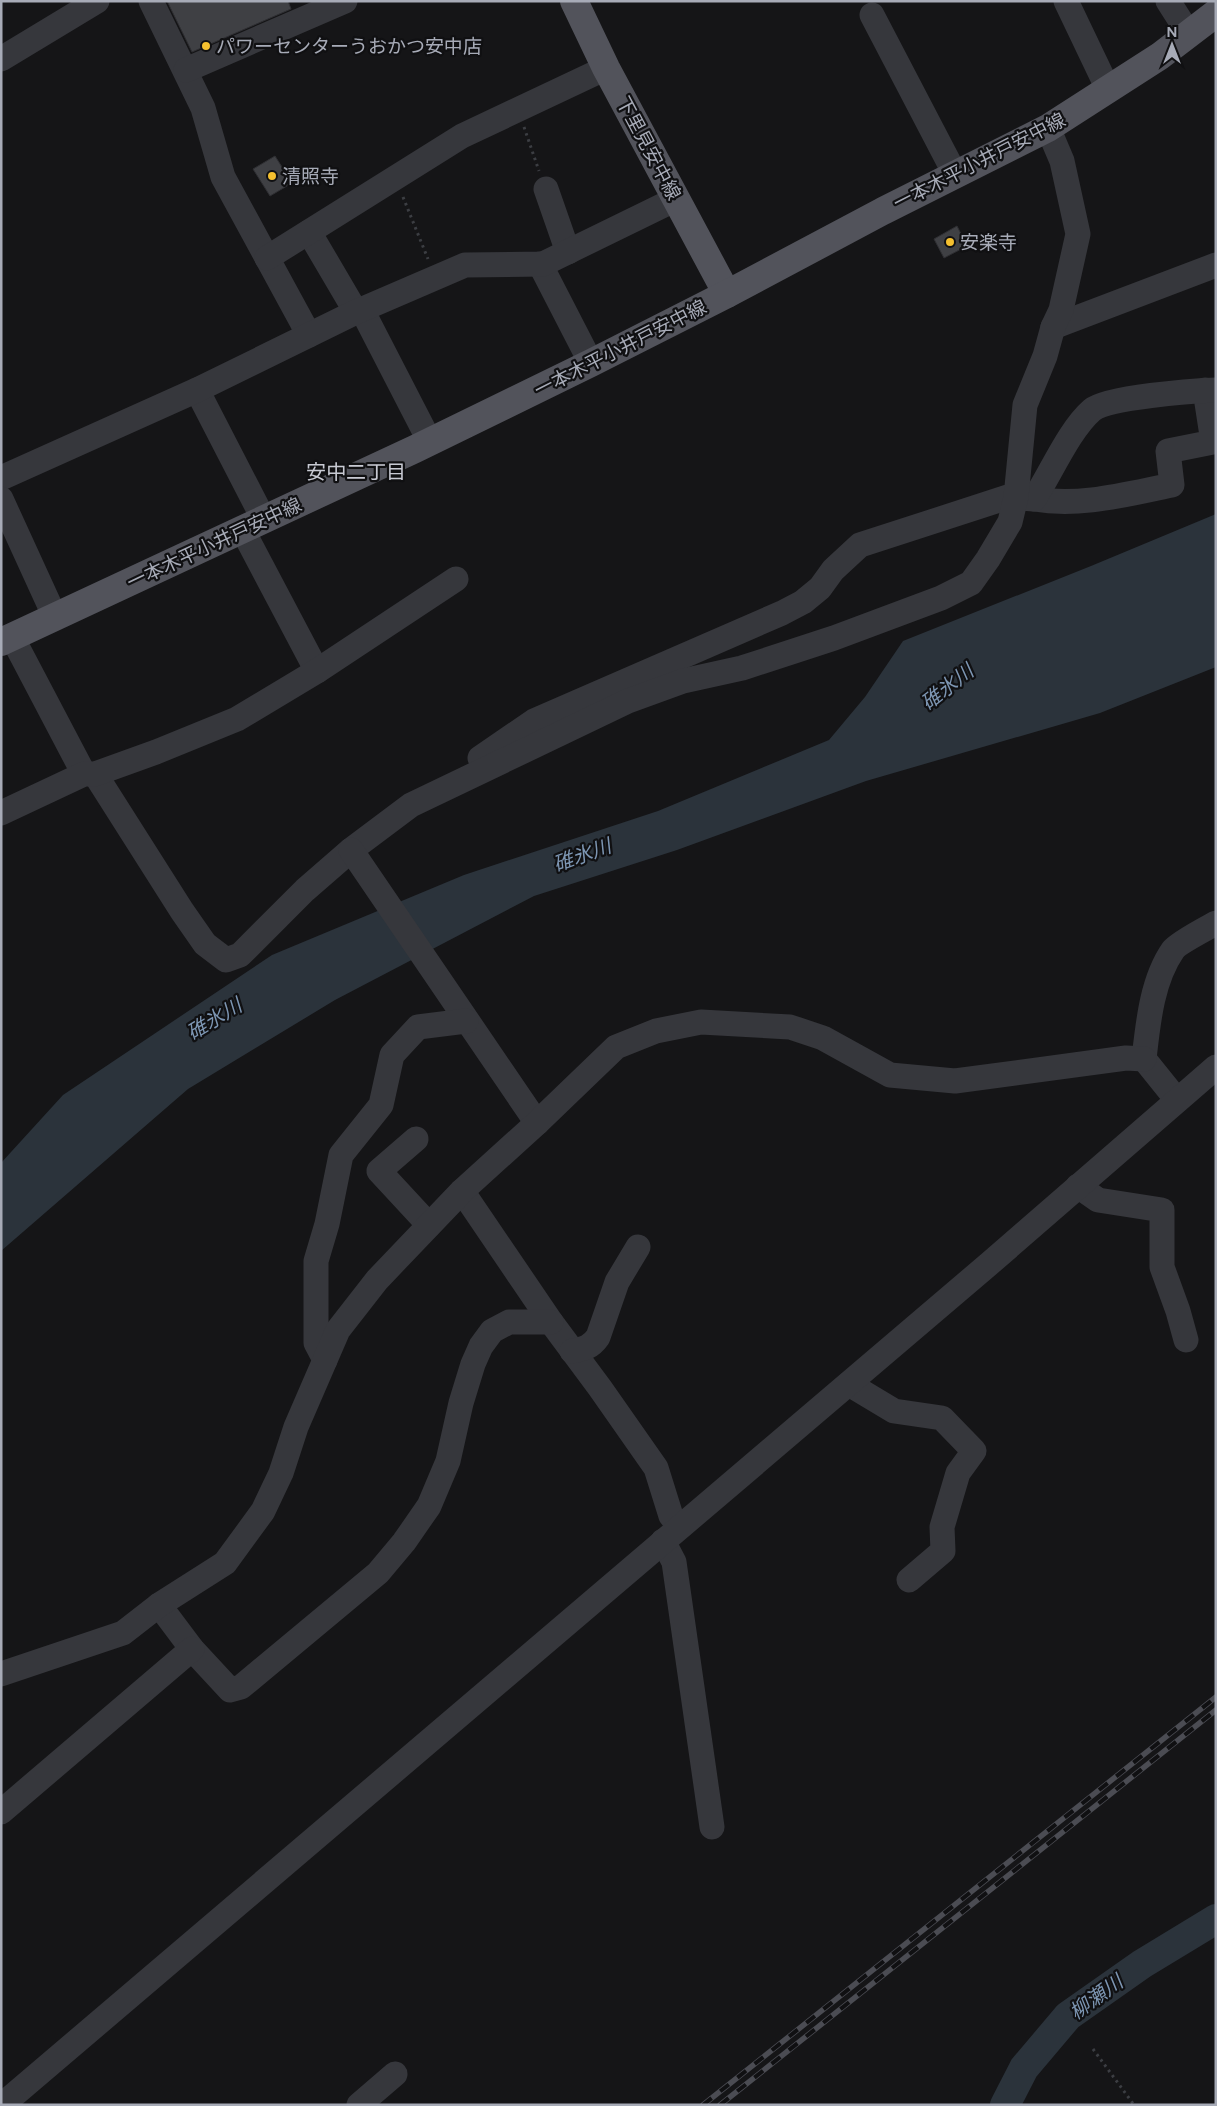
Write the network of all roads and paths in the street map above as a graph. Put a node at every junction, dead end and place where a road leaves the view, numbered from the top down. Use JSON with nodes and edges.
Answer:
{"nodes":[{"id":1,"x":97,"y":1,"type":"edge"},
{"id":2,"x":151,"y":1,"type":"edge"},
{"id":3,"x":345,"y":1,"type":"edge"},
{"id":4,"x":574,"y":1,"type":"edge"},
{"id":5,"x":1066,"y":1,"type":"edge"},
{"id":6,"x":1168,"y":1,"type":"edge"},
{"id":7,"x":1216,"y":13,"type":"edge"},
{"id":8,"x":872,"y":15,"type":"dead end"},
{"id":9,"x":1189,"y":34,"type":"junction"},
{"id":10,"x":1,"y":59,"type":"edge"},
{"id":11,"x":606,"y":68,"type":"junction"},
{"id":12,"x":186,"y":70,"type":"junction"},
{"id":13,"x":1108,"y":89,"type":"junction"},
{"id":14,"x":518,"y":110,"type":"junction"},
{"id":15,"x":1048,"y":128,"type":"junction"},
{"id":16,"x":956,"y":174,"type":"junction"},
{"id":17,"x":395,"y":178,"type":"junction"},
{"id":18,"x":546,"y":189,"type":"joint"},
{"id":19,"x":676,"y":200,"type":"junction"},
{"id":20,"x":309,"y":232,"type":"junction"},
{"id":21,"x":568,"y":252,"type":"junction"},
{"id":22,"x":267,"y":258,"type":"junction"},
{"id":23,"x":540,"y":264,"type":"junction"},
{"id":24,"x":1216,"y":265,"type":"edge"},
{"id":25,"x":436,"y":278,"type":"junction"},
{"id":26,"x":727,"y":294,"type":"junction"},
{"id":27,"x":359,"y":311,"type":"junction"},
{"id":28,"x":1053,"y":327,"type":"junction"},
{"id":29,"x":310,"y":335,"type":"junction"},
{"id":30,"x":591,"y":364,"type":"junction"},
{"id":31,"x":197,"y":390,"type":"junction"},
{"id":32,"x":1210,"y":390,"type":"edge"},
{"id":33,"x":430,"y":442,"type":"junction"},
{"id":34,"x":1,"y":478,"type":"edge"},
{"id":35,"x":1025,"y":498,"type":"junction"},
{"id":36,"x":1,"y":499,"type":"edge"},
{"id":37,"x":253,"y":525,"type":"junction"},
{"id":38,"x":456,"y":579,"type":"dead end"},
{"id":39,"x":55,"y":616,"type":"junction"},
{"id":40,"x":6,"y":639,"type":"edge"},
{"id":41,"x":317,"y":671,"type":"junction"},
{"id":42,"x":89,"y":774,"type":"junction"},
{"id":43,"x":456,"y":783,"type":"junction"},
{"id":44,"x":1,"y":813,"type":"edge"},
{"id":45,"x":354,"y":855,"type":"junction"},
{"id":46,"x":1216,"y":923,"type":"edge"},
{"id":47,"x":462,"y":1016,"type":"junction"},
{"id":48,"x":1144,"y":1058,"type":"junction"},
{"id":49,"x":1216,"y":1068,"type":"edge"},
{"id":50,"x":1177,"y":1100,"type":"junction"},
{"id":51,"x":537,"y":1123,"type":"junction"},
{"id":52,"x":416,"y":1139,"type":"dead end"},
{"id":53,"x":1078,"y":1186,"type":"junction"},
{"id":54,"x":462,"y":1191,"type":"junction"},
{"id":55,"x":429,"y":1225,"type":"junction"},
{"id":56,"x":638,"y":1247,"type":"dead end"},
{"id":57,"x":551,"y":1322,"type":"junction"},
{"id":58,"x":1186,"y":1340,"type":"dead end"},
{"id":59,"x":572,"y":1351,"type":"junction"},
{"id":60,"x":325,"y":1360,"type":"junction"},
{"id":61,"x":849,"y":1384,"type":"junction"},
{"id":62,"x":672,"y":1533,"type":"junction"},
{"id":63,"x":909,"y":1580,"type":"dead end"},
{"id":64,"x":159,"y":1605,"type":"junction"},
{"id":65,"x":192,"y":1649,"type":"junction"},
{"id":66,"x":1,"y":1674,"type":"edge"},
{"id":67,"x":1,"y":1812,"type":"edge"},
{"id":68,"x":712,"y":1827,"type":"dead end"},
{"id":69,"x":1093,"y":2049,"type":"dead end"},
{"id":70,"x":396,"y":2074,"type":"dead end"},
{"id":71,"x":2,"y":2105,"type":"edge"},
{"id":72,"x":359,"y":2105,"type":"edge"},
{"id":73,"x":1134,"y":2105,"type":"edge"}],
"edges":[{"from":1,"to":10,"type":"street"},
{"from":2,"to":12,"type":"street"},
{"from":3,"to":12,"type":"street"},
{"from":4,"to":11,"type":"main road","name":"下里見安中線"},
{"from":5,"to":13,"type":"street"},
{"from":6,"to":9,"type":"street"},
{"from":7,"to":9,"type":"main road","name":"一本木平小井戸安中線"},
{"from":8,"to":16,"type":"street"},
{"from":9,"to":13,"type":"main road","name":"一本木平小井戸安中線"},
{"from":11,"to":14,"type":"street"},
{"from":11,"to":19,"type":"main road","name":"下里見安中線"},
{"from":12,"to":22,"type":"street"},
{"from":13,"to":15,"type":"main road","name":"一本木平小井戸安中線"},
{"from":14,"to":17,"type":"street"},
{"from":14,"to":18,"type":"path"},
{"from":15,"to":16,"type":"main road","name":"一本木平小井戸安中線"},
{"from":15,"to":28,"type":"street"},
{"from":16,"to":26,"type":"main road","name":"一本木平小井戸安中線"},
{"from":17,"to":20,"type":"street"},
{"from":17,"to":25,"type":"path"},
{"from":18,"to":21,"type":"street"},
{"from":19,"to":21,"type":"street"},
{"from":19,"to":26,"type":"main road","name":"下里見安中線"},
{"from":20,"to":22,"type":"street"},
{"from":20,"to":27,"type":"street"},
{"from":21,"to":23,"type":"street"},
{"from":22,"to":29,"type":"street"},
{"from":23,"to":25,"type":"street"},
{"from":23,"to":30,"type":"street"},
{"from":24,"to":28,"type":"street"},
{"from":25,"to":27,"type":"street"},
{"from":26,"to":30,"type":"main road","name":"一本木平小井戸安中線"},
{"from":27,"to":29,"type":"street"},
{"from":27,"to":33,"type":"street"},
{"from":28,"to":35,"type":"street"},
{"from":29,"to":31,"type":"street"},
{"from":30,"to":33,"type":"main road","name":"一本木平小井戸安中線"},
{"from":31,"to":34,"type":"street"},
{"from":31,"to":37,"type":"street"},
{"from":32,"to":35,"type":"street"},
{"from":32,"to":35,"type":"street"},
{"from":33,"to":37,"type":"main road","name":"一本木平小井戸安中線"},
{"from":35,"to":43,"type":"street"},
{"from":35,"to":43,"type":"street"},
{"from":36,"to":39,"type":"street"},
{"from":37,"to":39,"type":"main road","name":"一本木平小井戸安中線"},
{"from":37,"to":41,"type":"street"},
{"from":38,"to":41,"type":"street"},
{"from":39,"to":40,"type":"main road","name":"一本木平小井戸安中線"},
{"from":40,"to":42,"type":"street"},
{"from":41,"to":42,"type":"street"},
{"from":42,"to":44,"type":"street"},
{"from":42,"to":45,"type":"street"},
{"from":43,"to":45,"type":"street"},
{"from":45,"to":47,"type":"street"},
{"from":46,"to":48,"type":"street"},
{"from":47,"to":51,"type":"street"},
{"from":47,"to":60,"type":"street"},
{"from":48,"to":50,"type":"street"},
{"from":48,"to":51,"type":"street"},
{"from":49,"to":50,"type":"street"},
{"from":50,"to":53,"type":"street"},
{"from":51,"to":54,"type":"street"},
{"from":52,"to":55,"type":"street"},
{"from":53,"to":58,"type":"street"},
{"from":53,"to":61,"type":"street"},
{"from":54,"to":55,"type":"street"},
{"from":54,"to":57,"type":"street"},
{"from":55,"to":60,"type":"street"},
{"from":56,"to":59,"type":"street"},
{"from":57,"to":59,"type":"street"},
{"from":57,"to":65,"type":"street"},
{"from":59,"to":62,"type":"street"},
{"from":60,"to":64,"type":"street"},
{"from":61,"to":62,"type":"street"},
{"from":61,"to":63,"type":"street"},
{"from":62,"to":68,"type":"street"},
{"from":62,"to":71,"type":"street"},
{"from":64,"to":65,"type":"street"},
{"from":64,"to":66,"type":"street"},
{"from":65,"to":67,"type":"street"},
{"from":69,"to":73,"type":"path"},
{"from":70,"to":72,"type":"street"}]}
